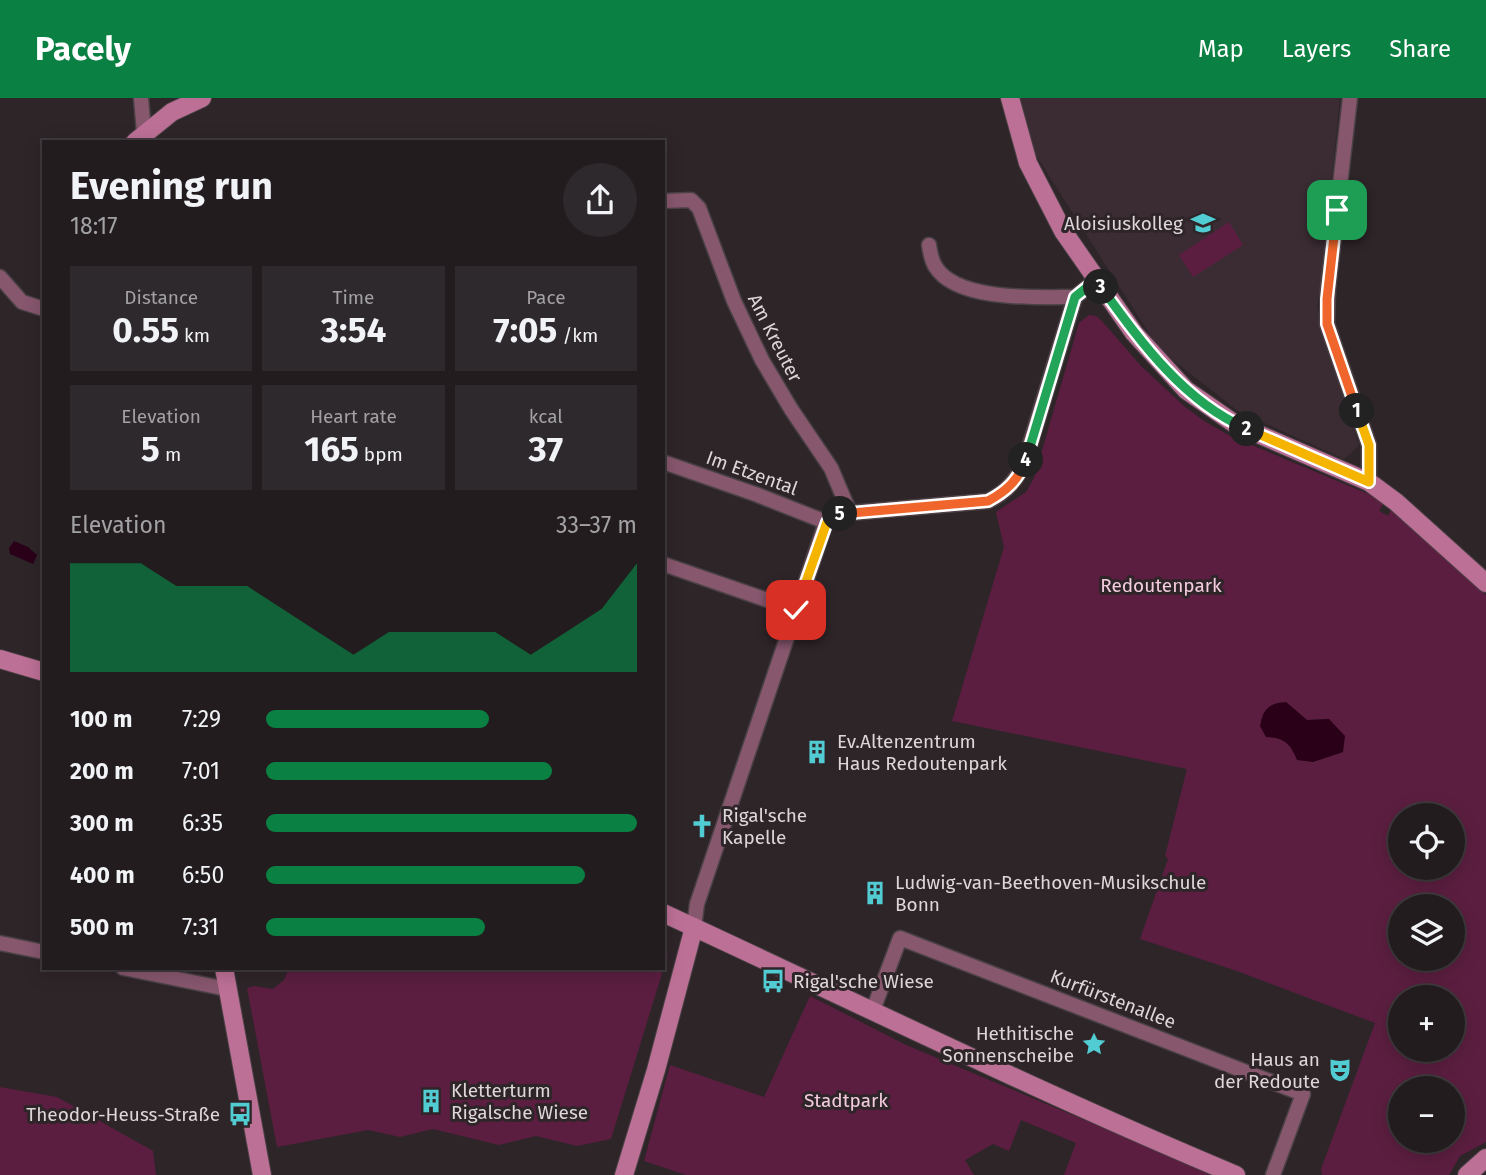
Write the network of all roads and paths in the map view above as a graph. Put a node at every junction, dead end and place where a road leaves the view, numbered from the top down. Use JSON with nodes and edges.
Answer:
{"nodes":[{"id":1,"x":141,"y":98,"type":"edge"},
{"id":2,"x":202,"y":98,"type":"edge"},
{"id":3,"x":1010,"y":98,"type":"edge"},
{"id":4,"x":1350,"y":98,"type":"edge"},
{"id":5,"x":139,"y":137,"type":"edge"},
{"id":6,"x":665,"y":201,"type":"edge"},
{"id":7,"x":929,"y":244,"type":"dead end"},
{"id":8,"x":0,"y":277,"type":"edge"},
{"id":9,"x":1096,"y":280,"type":"junction"},
{"id":10,"x":1075,"y":297,"type":"junction"},
{"id":11,"x":42,"y":308,"type":"edge"},
{"id":12,"x":665,"y":463,"type":"edge"},
{"id":13,"x":1369,"y":482,"type":"junction"},
{"id":14,"x":850,"y":513,"type":"junction"},
{"id":15,"x":827,"y":522,"type":"junction"},
{"id":16,"x":665,"y":565,"type":"edge"},
{"id":17,"x":1486,"y":583,"type":"edge"},
{"id":18,"x":796,"y":610,"type":"junction"},
{"id":19,"x":0,"y":659,"type":"edge"},
{"id":20,"x":42,"y":671,"type":"edge"},
{"id":21,"x":665,"y":914,"type":"edge"},
{"id":22,"x":694,"y":927,"type":"junction"},
{"id":23,"x":0,"y":943,"type":"edge"},
{"id":24,"x":42,"y":952,"type":"edge"},
{"id":25,"x":133,"y":970,"type":"edge"},
{"id":26,"x":224,"y":970,"type":"edge"},
{"id":27,"x":227,"y":989,"type":"junction"},
{"id":28,"x":873,"y":1010,"type":"junction"},
{"id":29,"x":1486,"y":1157,"type":"edge"},
{"id":30,"x":262,"y":1175,"type":"edge"},
{"id":31,"x":624,"y":1175,"type":"edge"},
{"id":32,"x":1236,"y":1175,"type":"edge"},
{"id":33,"x":1273,"y":1175,"type":"edge"},
{"id":34,"x":1466,"y":1175,"type":"edge"}],
"edges":[{"from":1,"to":5,"type":"street"},
{"from":2,"to":5,"type":"street"},
{"from":3,"to":9,"type":"street"},
{"from":4,"to":13,"type":"street"},
{"from":6,"to":14,"type":"street","name":"Am Kreuter"},
{"from":7,"to":10,"type":"street"},
{"from":8,"to":11,"type":"street"},
{"from":9,"to":10,"type":"street"},
{"from":9,"to":13,"type":"street"},
{"from":10,"to":14,"type":"street"},
{"from":12,"to":15,"type":"street","name":"Im Etzental"},
{"from":13,"to":17,"type":"street"},
{"from":14,"to":15,"type":"street"},
{"from":15,"to":18,"type":"street"},
{"from":16,"to":18,"type":"street"},
{"from":18,"to":22,"type":"street"},
{"from":19,"to":20,"type":"street"},
{"from":21,"to":22,"type":"street"},
{"from":22,"to":28,"type":"street"},
{"from":22,"to":31,"type":"street"},
{"from":23,"to":24,"type":"street"},
{"from":25,"to":27,"type":"street"},
{"from":26,"to":27,"type":"street"},
{"from":27,"to":30,"type":"street"},
{"from":28,"to":32,"type":"street"},
{"from":28,"to":33,"type":"street","name":"Kurfürstenallee"},
{"from":29,"to":34,"type":"street"}]}
